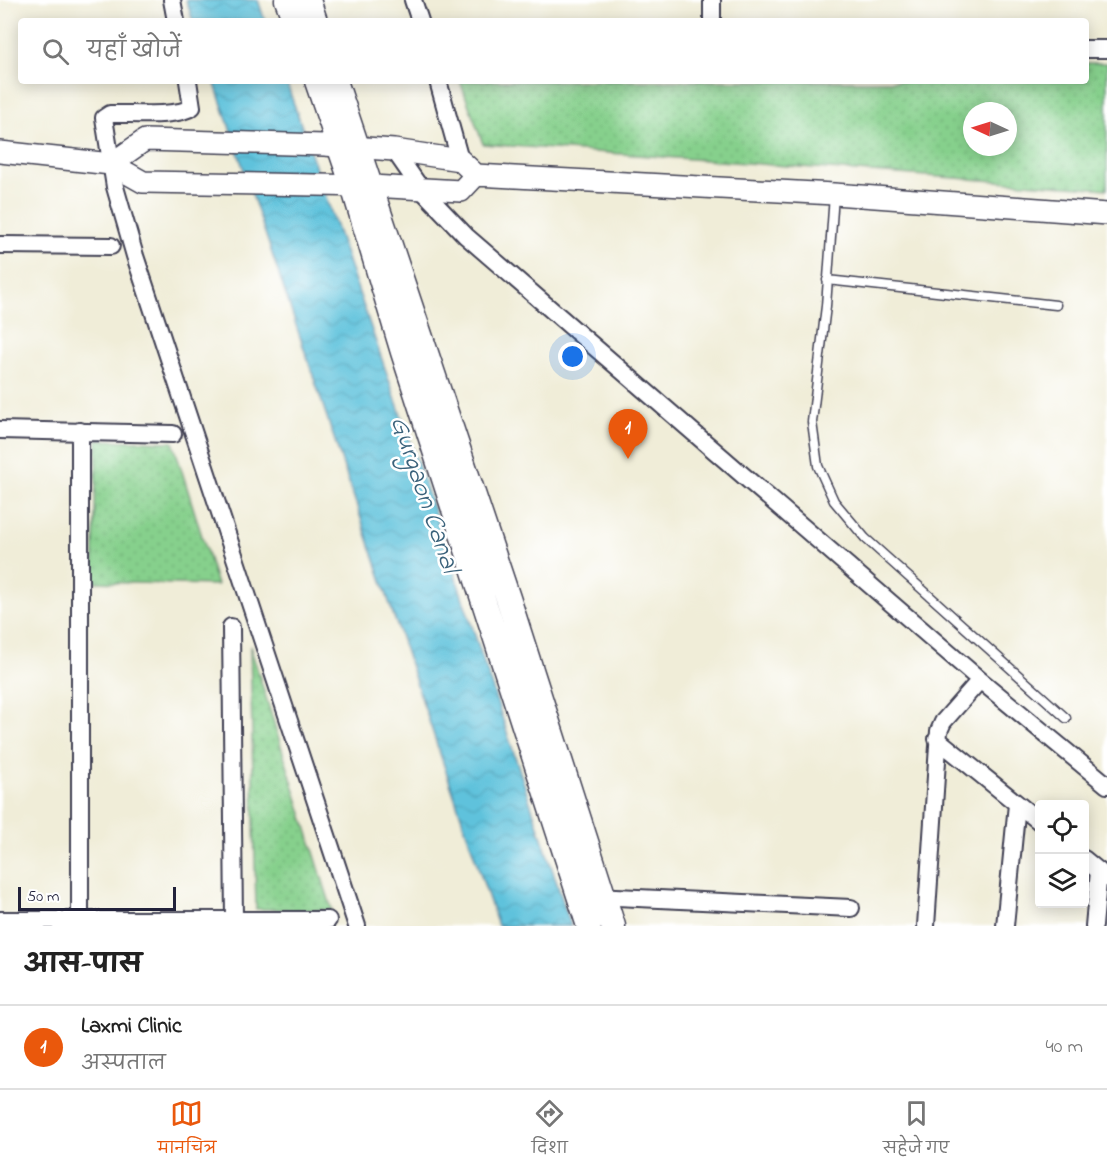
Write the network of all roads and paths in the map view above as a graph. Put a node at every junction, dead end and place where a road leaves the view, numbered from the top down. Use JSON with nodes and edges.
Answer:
{"nodes":[{"id":1,"x":172,"y":0,"type":"edge"},
{"id":2,"x":287,"y":0,"type":"edge"},
{"id":3,"x":308,"y":0,"type":"edge"},
{"id":4,"x":413,"y":0,"type":"edge"},
{"id":5,"x":712,"y":0,"type":"edge"},
{"id":6,"x":175,"y":18,"type":"edge"},
{"id":7,"x":294,"y":18,"type":"edge"},
{"id":8,"x":314,"y":18,"type":"edge"},
{"id":9,"x":419,"y":18,"type":"edge"},
{"id":10,"x":712,"y":18,"type":"edge"},
{"id":11,"x":1089,"y":49,"type":"edge"},
{"id":12,"x":1107,"y":49,"type":"edge"},
{"id":13,"x":188,"y":84,"type":"edge"},
{"id":14,"x":318,"y":84,"type":"edge"},
{"id":15,"x":335,"y":84,"type":"edge"},
{"id":16,"x":439,"y":84,"type":"edge"},
{"id":17,"x":341,"y":146,"type":"junction"},
{"id":18,"x":394,"y":150,"type":"junction"},
{"id":19,"x":0,"y":152,"type":"edge"},
{"id":20,"x":460,"y":160,"type":"junction"},
{"id":21,"x":111,"y":164,"type":"junction"},
{"id":22,"x":477,"y":176,"type":"junction"},
{"id":23,"x":362,"y":186,"type":"junction"},
{"id":24,"x":421,"y":189,"type":"junction"},
{"id":25,"x":834,"y":194,"type":"junction"},
{"id":26,"x":1107,"y":214,"type":"edge"},
{"id":27,"x":0,"y":245,"type":"edge"},
{"id":28,"x":111,"y":246,"type":"dead end"},
{"id":29,"x":828,"y":280,"type":"junction"},
{"id":30,"x":1056,"y":304,"type":"dead end"},
{"id":31,"x":0,"y":430,"type":"edge"},
{"id":32,"x":80,"y":431,"type":"junction"},
{"id":33,"x":173,"y":434,"type":"dead end"},
{"id":34,"x":231,"y":627,"type":"dead end"},
{"id":35,"x":980,"y":680,"type":"junction"},
{"id":36,"x":1066,"y":718,"type":"dead end"},
{"id":37,"x":937,"y":739,"type":"junction"},
{"id":38,"x":1107,"y":784,"type":"edge"},
{"id":39,"x":1017,"y":804,"type":"junction"},
{"id":40,"x":1035,"y":818,"type":"edge"},
{"id":41,"x":1089,"y":863,"type":"edge"},
{"id":42,"x":1103,"y":875,"type":"edge"},
{"id":43,"x":591,"y":896,"type":"junction"},
{"id":44,"x":851,"y":908,"type":"dead end"},
{"id":45,"x":0,"y":920,"type":"edge"},
{"id":46,"x":80,"y":920,"type":"junction"},
{"id":47,"x":234,"y":920,"type":"junction"},
{"id":48,"x":328,"y":920,"type":"dead end"},
{"id":49,"x":357,"y":926,"type":"edge"},
{"id":50,"x":590,"y":926,"type":"edge"},
{"id":51,"x":613,"y":926,"type":"edge"},
{"id":52,"x":926,"y":926,"type":"edge"},
{"id":53,"x":1005,"y":926,"type":"edge"},
{"id":54,"x":1094,"y":926,"type":"edge"}],
"edges":[{"from":1,"to":6,"type":"street"},
{"from":2,"to":7,"type":"main road"},
{"from":3,"to":8,"type":"main road"},
{"from":4,"to":9,"type":"street"},
{"from":5,"to":10,"type":"street"},
{"from":11,"to":12,"type":"street"},
{"from":13,"to":21,"type":"street"},
{"from":14,"to":17,"type":"main road"},
{"from":15,"to":17,"type":"main road"},
{"from":16,"to":20,"type":"street"},
{"from":17,"to":18,"type":"street"},
{"from":17,"to":21,"type":"street"},
{"from":17,"to":23,"type":"main road"},
{"from":18,"to":20,"type":"street"},
{"from":18,"to":24,"type":"street"},
{"from":19,"to":21,"type":"street"},
{"from":20,"to":22,"type":"street"},
{"from":21,"to":23,"type":"street"},
{"from":21,"to":49,"type":"street"},
{"from":22,"to":24,"type":"street"},
{"from":22,"to":25,"type":"street"},
{"from":23,"to":24,"type":"street"},
{"from":23,"to":43,"type":"main road"},
{"from":24,"to":35,"type":"street"},
{"from":25,"to":26,"type":"street"},
{"from":25,"to":29,"type":"lane"},
{"from":27,"to":28,"type":"street"},
{"from":29,"to":30,"type":"lane"},
{"from":29,"to":36,"type":"lane"},
{"from":31,"to":32,"type":"street"},
{"from":32,"to":33,"type":"street"},
{"from":32,"to":46,"type":"street"},
{"from":34,"to":47,"type":"street"},
{"from":35,"to":37,"type":"street"},
{"from":35,"to":38,"type":"street"},
{"from":37,"to":39,"type":"street"},
{"from":37,"to":52,"type":"street"},
{"from":39,"to":40,"type":"street"},
{"from":39,"to":53,"type":"street"},
{"from":41,"to":42,"type":"street"},
{"from":42,"to":54,"type":"street"},
{"from":43,"to":44,"type":"street"},
{"from":43,"to":50,"type":"main road"},
{"from":43,"to":51,"type":"main road"},
{"from":45,"to":46,"type":"street"},
{"from":46,"to":47,"type":"street"},
{"from":47,"to":48,"type":"street"}]}
